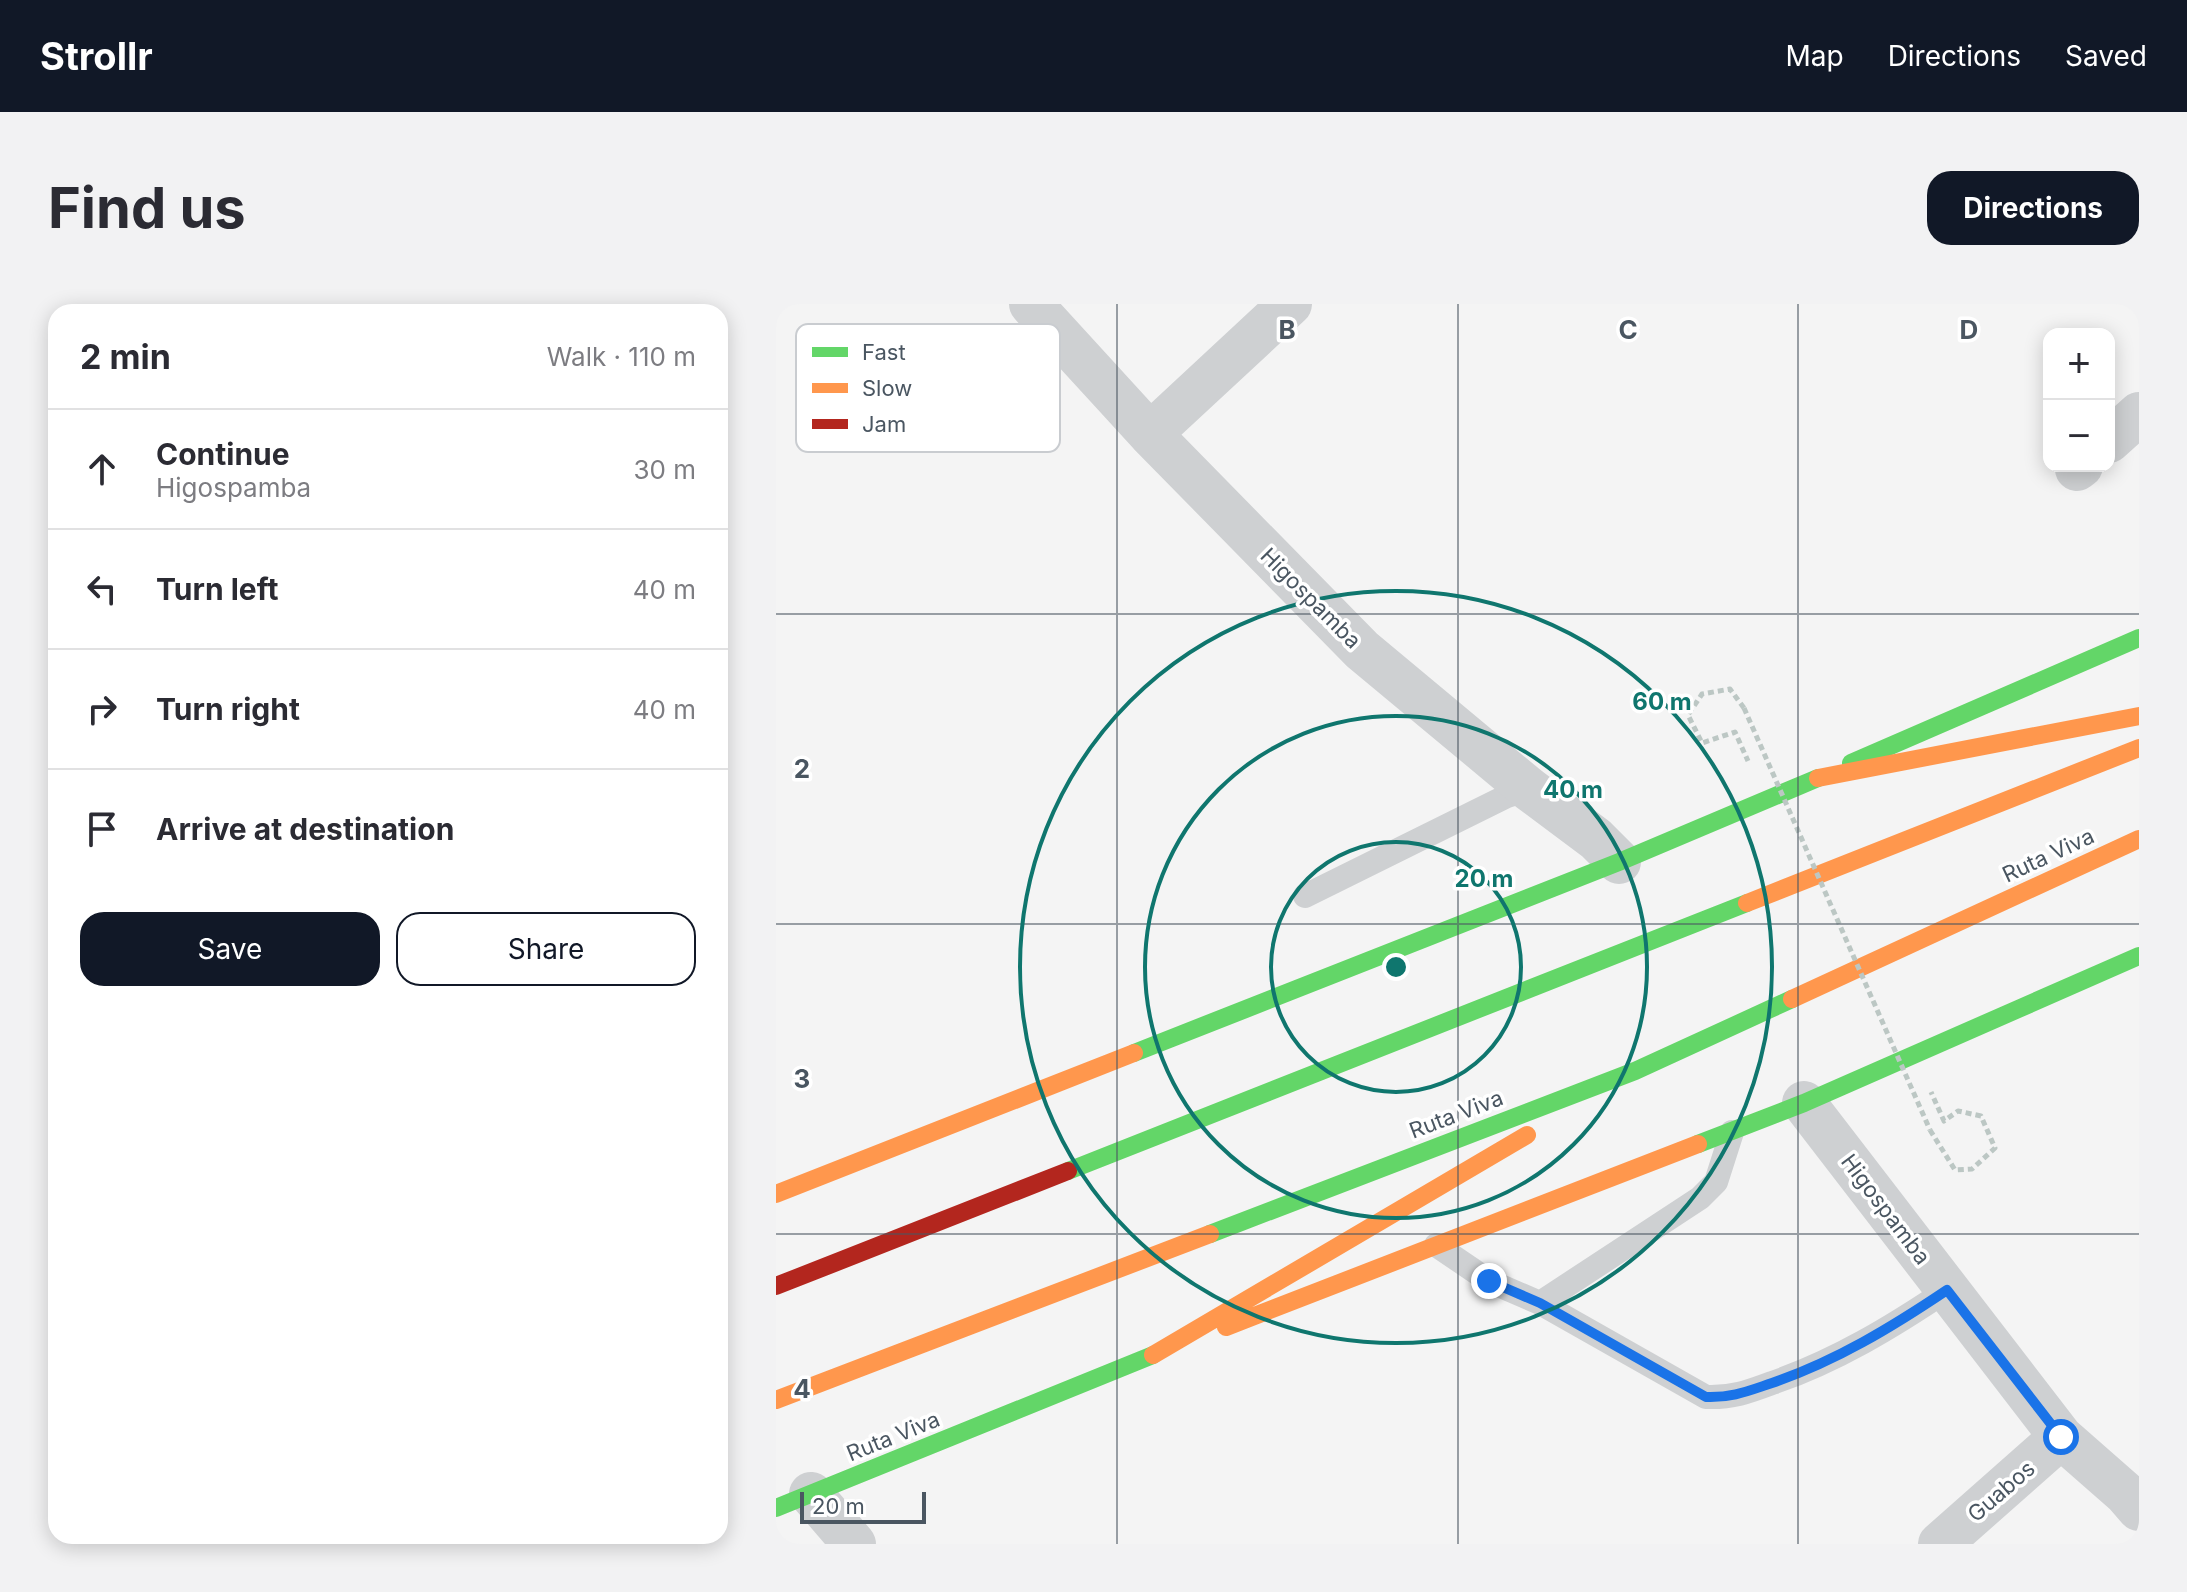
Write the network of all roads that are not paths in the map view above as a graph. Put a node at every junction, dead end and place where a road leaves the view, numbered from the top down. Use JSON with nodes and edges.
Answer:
{"nodes":[{"id":1,"x":1031,"y":304,"type":"edge"},
{"id":2,"x":1290,"y":304,"type":"edge"},
{"id":3,"x":1049,"y":324,"type":"edge"},
{"id":4,"x":1060,"y":336,"type":"edge"},
{"id":5,"x":2139,"y":414,"type":"edge"},
{"id":6,"x":1150,"y":434,"type":"junction"},
{"id":7,"x":2115,"y":436,"type":"edge"},
{"id":8,"x":2139,"y":638,"type":"edge"},
{"id":9,"x":2139,"y":716,"type":"edge"},
{"id":10,"x":2139,"y":748,"type":"edge"},
{"id":11,"x":1818,"y":778,"type":"junction"},
{"id":12,"x":1529,"y":789,"type":"junction"},
{"id":13,"x":2139,"y":839,"type":"edge"},
{"id":14,"x":1619,"y":862,"type":"junction"},
{"id":15,"x":1305,"y":896,"type":"dead end"},
{"id":16,"x":2139,"y":956,"type":"edge"},
{"id":17,"x":1635,"y":1071,"type":"junction"},
{"id":18,"x":1804,"y":1103,"type":"junction"},
{"id":19,"x":1732,"y":1132,"type":"junction"},
{"id":20,"x":776,"y":1194,"type":"edge"},
{"id":21,"x":1436,"y":1245,"type":"junction"},
{"id":22,"x":776,"y":1286,"type":"edge"},
{"id":23,"x":1947,"y":1290,"type":"junction"},
{"id":24,"x":1540,"y":1303,"type":"junction"},
{"id":25,"x":1153,"y":1355,"type":"junction"},
{"id":26,"x":776,"y":1400,"type":"edge"},
{"id":27,"x":2061,"y":1437,"type":"junction"},
{"id":28,"x":2135,"y":1495,"type":"edge"},
{"id":29,"x":794,"y":1501,"type":"edge"},
{"id":30,"x":854,"y":1544,"type":"edge"},
{"id":31,"x":1940,"y":1544,"type":"edge"}],
"edges":[{"from":1,"to":3,"type":"street","name":"Higospamba"},
{"from":2,"to":6,"type":"street"},
{"from":4,"to":6,"type":"street","name":"Higospamba"},
{"from":5,"to":7,"type":"street"},
{"from":6,"to":12,"type":"street","name":"Higospamba"},
{"from":8,"to":11,"type":"main road"},
{"from":9,"to":11,"type":"main road"},
{"from":10,"to":22,"type":"main road"},
{"from":11,"to":14,"type":"main road"},
{"from":12,"to":14,"type":"street","name":"Higospamba"},
{"from":12,"to":15,"type":"lane"},
{"from":13,"to":17,"type":"main road","name":"Ruta Viva"},
{"from":14,"to":20,"type":"main road"},
{"from":16,"to":18,"type":"main road","name":"Ruta Viva"},
{"from":17,"to":25,"type":"main road"},
{"from":17,"to":26,"type":"main road","name":"Ruta Viva"},
{"from":18,"to":19,"type":"main road","name":"Ruta Viva"},
{"from":18,"to":23,"type":"street","name":"Higospamba"},
{"from":19,"to":21,"type":"main road","name":"Ruta Viva"},
{"from":19,"to":24,"type":"lane"},
{"from":21,"to":24,"type":"lane"},
{"from":21,"to":25,"type":"main road","name":"Ruta Viva"},
{"from":23,"to":24,"type":"lane"},
{"from":23,"to":27,"type":"street","name":"Higospamba"},
{"from":25,"to":29,"type":"main road","name":"Ruta Viva"},
{"from":27,"to":28,"type":"street","name":"Higospamba"},
{"from":27,"to":31,"type":"street","name":"Guabos"},
{"from":29,"to":30,"type":"street"}]}
